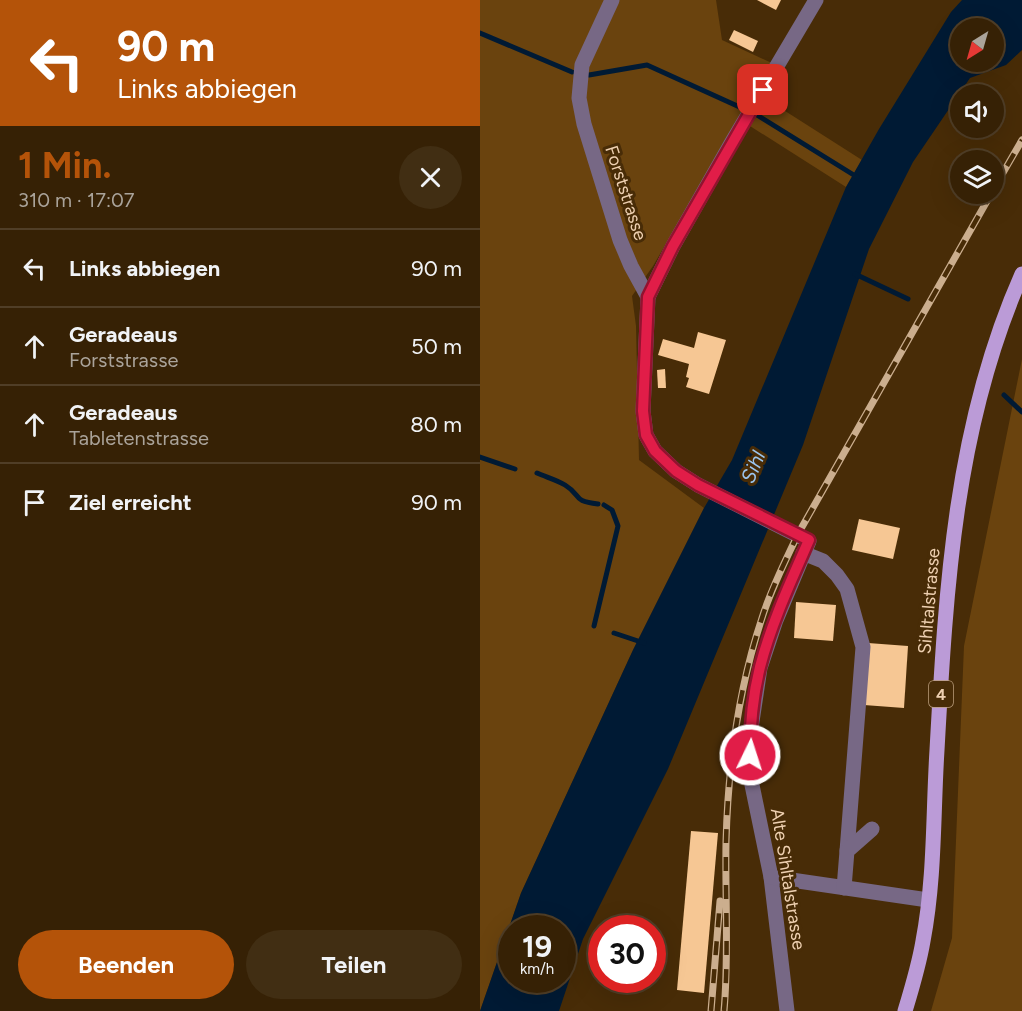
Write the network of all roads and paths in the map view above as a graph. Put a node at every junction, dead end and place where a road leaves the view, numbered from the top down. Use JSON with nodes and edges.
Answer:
{"nodes":[{"id":1,"x":612,"y":0,"type":"edge"},
{"id":2,"x":816,"y":0,"type":"edge"},
{"id":3,"x":1022,"y":274,"type":"edge"},
{"id":4,"x":648,"y":297,"type":"junction"},
{"id":5,"x":803,"y":553,"type":"junction"},
{"id":6,"x":872,"y":829,"type":"dead end"},
{"id":7,"x":847,"y":851,"type":"junction"},
{"id":8,"x":771,"y":877,"type":"junction"},
{"id":9,"x":844,"y":888,"type":"junction"},
{"id":10,"x":928,"y":900,"type":"junction"},
{"id":11,"x":787,"y":1011,"type":"edge"},
{"id":12,"x":905,"y":1011,"type":"edge"}],
"edges":[{"from":1,"to":4,"type":"street","name":"Forststrasse"},
{"from":2,"to":4,"type":"street"},
{"from":3,"to":10,"type":"main road","name":"Sihltalstrasse","number":"4"},
{"from":4,"to":5,"type":"street"},
{"from":5,"to":7,"type":"street"},
{"from":5,"to":8,"type":"street","name":"Alte Sihltalstrasse"},
{"from":6,"to":7,"type":"street"},
{"from":7,"to":9,"type":"street"},
{"from":8,"to":9,"type":"street"},
{"from":8,"to":11,"type":"street","name":"Alte Sihltalstrasse"},
{"from":9,"to":10,"type":"street"},
{"from":10,"to":12,"type":"main road","name":"Sihltalstrasse","number":"4"}]}
